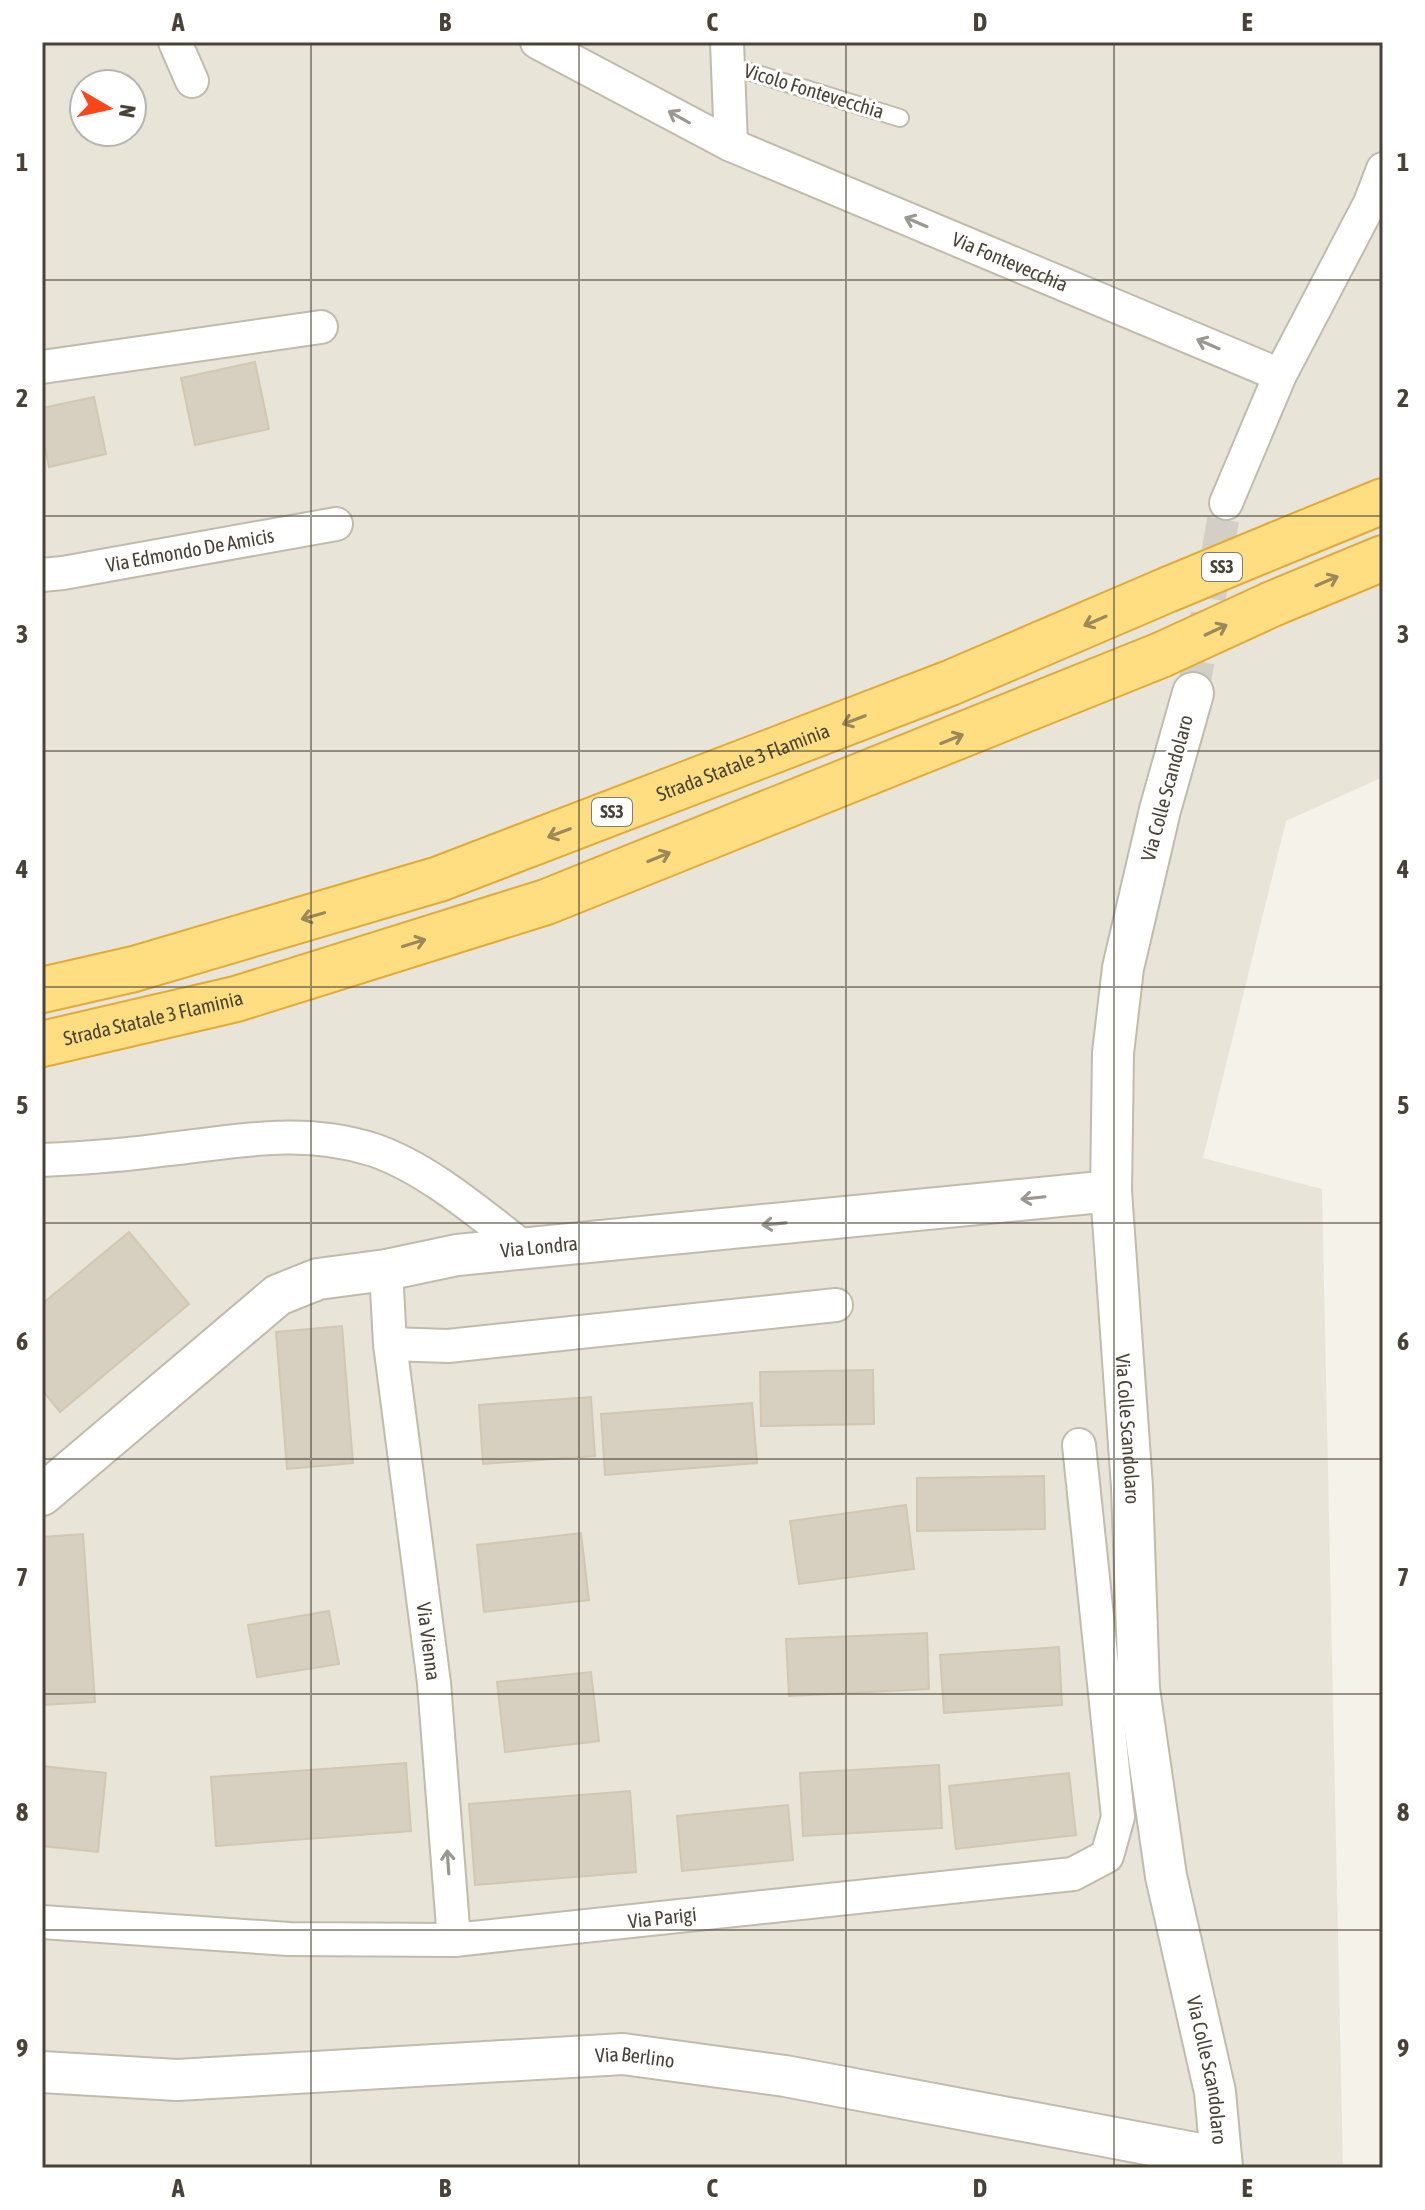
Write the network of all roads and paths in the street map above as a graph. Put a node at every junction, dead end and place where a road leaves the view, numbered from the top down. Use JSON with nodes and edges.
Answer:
{"nodes":[{"id":1,"x":175,"y":42,"type":"edge"},
{"id":2,"x":537,"y":42,"type":"edge"},
{"id":3,"x":727,"y":53,"type":"edge"},
{"id":4,"x":192,"y":81,"type":"dead end"},
{"id":5,"x":900,"y":118,"type":"dead end"},
{"id":6,"x":731,"y":145,"type":"junction"},
{"id":7,"x":1383,"y":169,"type":"edge"},
{"id":8,"x":321,"y":327,"type":"dead end"},
{"id":9,"x":42,"y":367,"type":"edge"},
{"id":10,"x":1280,"y":375,"type":"junction"},
{"id":11,"x":1383,"y":501,"type":"edge"},
{"id":12,"x":1226,"y":503,"type":"tunnel mouth"},
{"id":13,"x":336,"y":524,"type":"dead end"},
{"id":14,"x":1383,"y":558,"type":"edge"},
{"id":15,"x":42,"y":575,"type":"edge"},
{"id":16,"x":1193,"y":693,"type":"tunnel mouth"},
{"id":17,"x":42,"y":990,"type":"edge"},
{"id":18,"x":42,"y":1044,"type":"edge"},
{"id":19,"x":42,"y":1160,"type":"edge"},
{"id":20,"x":1111,"y":1191,"type":"junction"},
{"id":21,"x":527,"y":1250,"type":"junction"},
{"id":22,"x":386,"y":1270,"type":"junction"},
{"id":23,"x":836,"y":1305,"type":"dead end"},
{"id":24,"x":390,"y":1344,"type":"junction"},
{"id":25,"x":1079,"y":1445,"type":"dead end"},
{"id":26,"x":42,"y":1495,"type":"edge"},
{"id":27,"x":1122,"y":1688,"type":"junction"},
{"id":28,"x":42,"y":1922,"type":"edge"},
{"id":29,"x":454,"y":1940,"type":"junction"},
{"id":30,"x":42,"y":2072,"type":"edge"},
{"id":31,"x":1222,"y":2163,"type":"edge"}],
"edges":[{"from":1,"to":4,"type":"street"},
{"from":6,"to":2,"type":"street","name":"Via Fontevecchia","one_way":true},
{"from":3,"to":5,"type":"lane","name":"Vicolo Fontevecchia"},
{"from":3,"to":6,"type":"street"},
{"from":10,"to":6,"type":"street","name":"Via Fontevecchia","one_way":true},
{"from":7,"to":10,"type":"street"},
{"from":8,"to":9,"type":"street"},
{"from":10,"to":12,"type":"street"},
{"from":11,"to":17,"type":"highway","name":"Strada Statale 3 Flaminia","number":"SS3","one_way":true,"bridge":true},
{"from":13,"to":15,"type":"street","name":"Via Edmondo De Amicis"},
{"from":18,"to":14,"type":"highway","name":"Strada Statale 3 Flaminia","one_way":true,"bridge":true},
{"from":16,"to":20,"type":"street","name":"Via Colle Scandolaro"},
{"from":19,"to":21,"type":"street"},
{"from":20,"to":21,"type":"street","name":"Via Londra","one_way":true},
{"from":20,"to":27,"type":"street","name":"Via Colle Scandolaro"},
{"from":21,"to":22,"type":"street","name":"Via Londra"},
{"from":22,"to":24,"type":"street","name":"Via Vienna"},
{"from":22,"to":26,"type":"street","name":"Via Londra"},
{"from":23,"to":24,"type":"street"},
{"from":29,"to":24,"type":"street","name":"Via Vienna","one_way":true},
{"from":25,"to":27,"type":"street","name":"Via Parigi"},
{"from":27,"to":29,"type":"street","name":"Via Parigi"},
{"from":27,"to":31,"type":"street","name":"Via Colle Scandolaro"},
{"from":28,"to":29,"type":"street","name":"Via Parigi"},
{"from":30,"to":31,"type":"street","name":"Via Berlino"}]}
